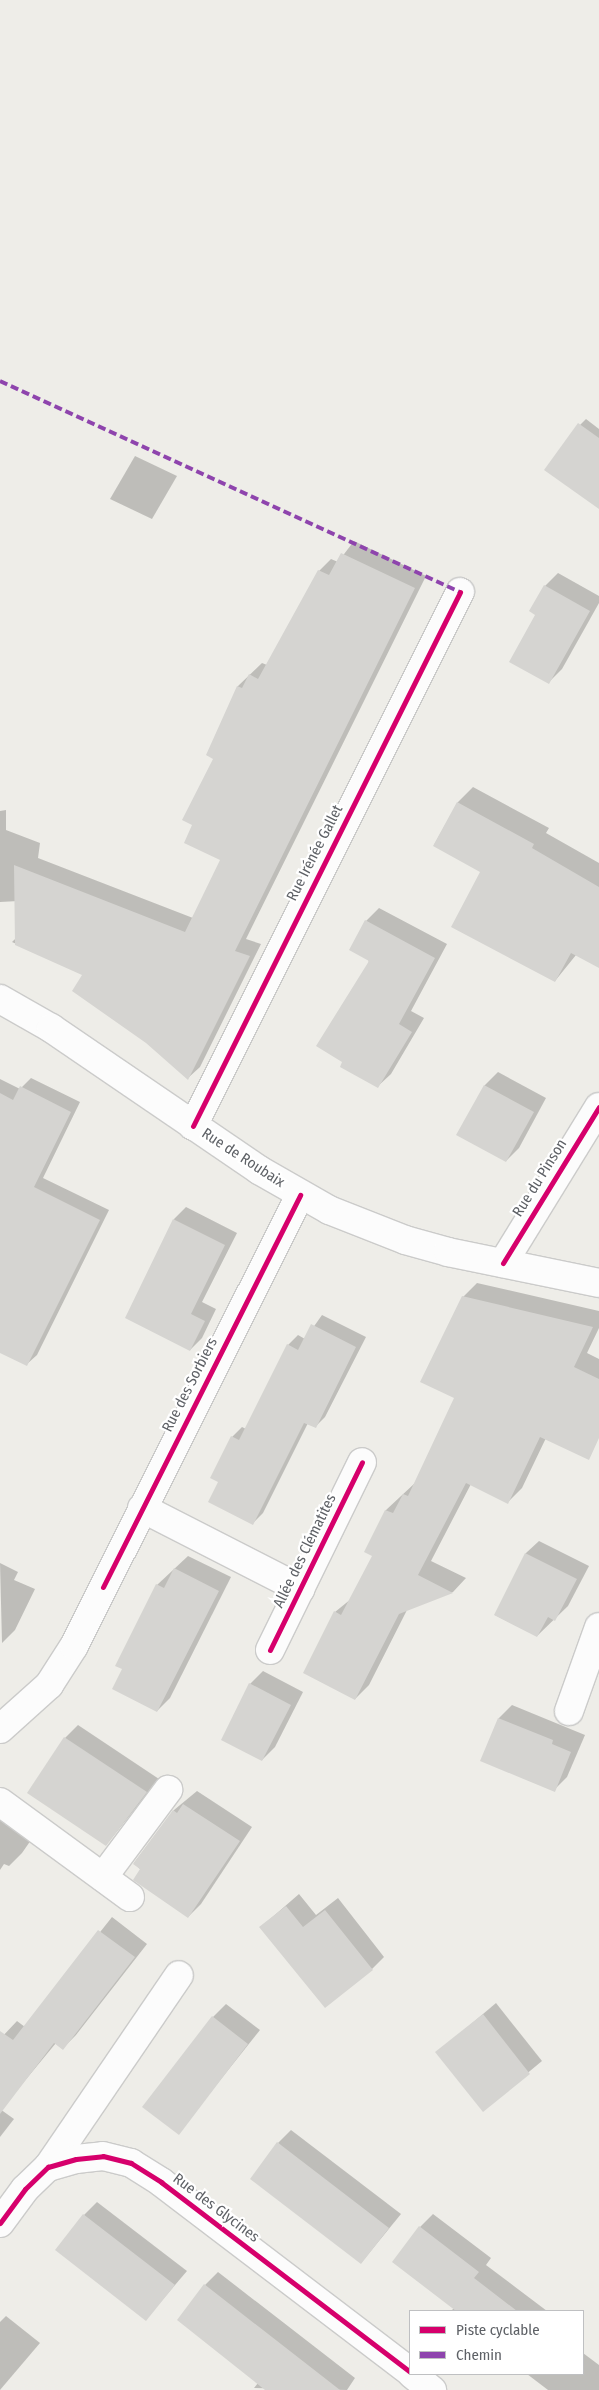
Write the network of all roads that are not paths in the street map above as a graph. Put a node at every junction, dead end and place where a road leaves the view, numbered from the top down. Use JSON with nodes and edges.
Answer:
{"nodes":[{"id":1,"x":460,"y":592,"type":"dead end"},
{"id":2,"x":0,"y":999,"type":"edge"},
{"id":3,"x":599,"y":1107,"type":"edge"},
{"id":4,"x":193,"y":1126,"type":"junction"},
{"id":5,"x":300,"y":1195,"type":"junction"},
{"id":6,"x":503,"y":1262,"type":"junction"},
{"id":7,"x":599,"y":1283,"type":"edge"},
{"id":8,"x":362,"y":1462,"type":"dead end"},
{"id":9,"x":142,"y":1508,"type":"junction"},
{"id":10,"x":300,"y":1589,"type":"junction"},
{"id":11,"x":599,"y":1627,"type":"edge"},
{"id":12,"x":270,"y":1650,"type":"dead end"},
{"id":13,"x":569,"y":1711,"type":"dead end"},
{"id":14,"x":0,"y":1729,"type":"edge"},
{"id":15,"x":168,"y":1790,"type":"dead end"},
{"id":16,"x":0,"y":1802,"type":"edge"},
{"id":17,"x":103,"y":1877,"type":"junction"},
{"id":18,"x":130,"y":1897,"type":"dead end"},
{"id":19,"x":179,"y":1975,"type":"dead end"},
{"id":20,"x":48,"y":2167,"type":"junction"},
{"id":21,"x":0,"y":2223,"type":"edge"},
{"id":22,"x":409,"y":2371,"type":"edge"},
{"id":23,"x":413,"y":2375,"type":"edge"},
{"id":24,"x":432,"y":2390,"type":"edge"}],
"edges":[{"from":1,"to":4,"type":"street","name":"Rue Irénée Gallet"},
{"from":2,"to":4,"type":"street","name":"Rue de Roubaix"},
{"from":3,"to":6,"type":"street","name":"Rue du Pinson"},
{"from":4,"to":5,"type":"street","name":"Rue de Roubaix"},
{"from":5,"to":6,"type":"street","name":"Rue de Roubaix"},
{"from":5,"to":9,"type":"street","name":"Rue des Sorbiers"},
{"from":6,"to":7,"type":"street","name":"Rue de Roubaix"},
{"from":8,"to":10,"type":"street","name":"Allée des Clématites"},
{"from":9,"to":10,"type":"street","name":"Allée des Clématites"},
{"from":9,"to":14,"type":"street","name":"Rue des Sorbiers"},
{"from":10,"to":12,"type":"street","name":"Allée des Clématites"},
{"from":11,"to":13,"type":"street"},
{"from":15,"to":17,"type":"street"},
{"from":16,"to":17,"type":"street"},
{"from":17,"to":18,"type":"street"},
{"from":19,"to":20,"type":"street","name":"Rue des Glycines"},
{"from":20,"to":21,"type":"street","name":"Rue des Glycines"},
{"from":20,"to":22,"type":"street","name":"Rue des Glycines"},
{"from":23,"to":24,"type":"street","name":"Rue des Glycines"}]}
